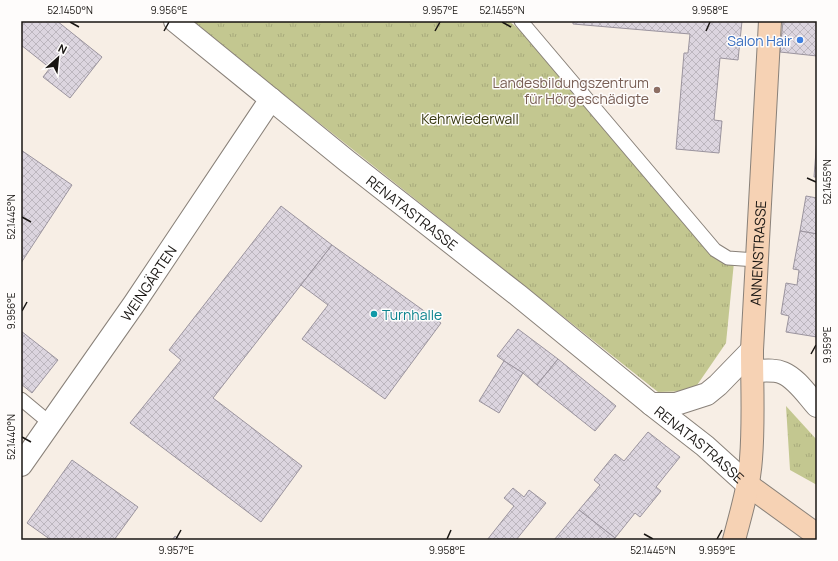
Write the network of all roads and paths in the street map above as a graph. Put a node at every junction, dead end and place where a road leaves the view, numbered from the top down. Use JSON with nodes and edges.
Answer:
{"nodes":[{"id":1,"x":175,"y":21,"type":"edge"},
{"id":2,"x":521,"y":21,"type":"edge"},
{"id":3,"x":770,"y":21,"type":"edge"},
{"id":4,"x":272,"y":99,"type":"junction"},
{"id":5,"x":756,"y":260,"type":"junction"},
{"id":6,"x":752,"y":360,"type":"junction"},
{"id":7,"x":21,"y":399,"type":"edge"},
{"id":8,"x":651,"y":404,"type":"junction"},
{"id":9,"x":817,"y":406,"type":"edge"},
{"id":10,"x":51,"y":424,"type":"junction"},
{"id":11,"x":21,"y":465,"type":"edge"},
{"id":12,"x":748,"y":485,"type":"junction"},
{"id":13,"x":817,"y":535,"type":"edge"},
{"id":14,"x":734,"y":540,"type":"edge"}],
"edges":[{"from":1,"to":4,"type":"street","name":"RENATASTRASSE"},
{"from":2,"to":5,"type":"lane"},
{"from":3,"to":5,"type":"street","name":"ANNENSTRASSE"},
{"from":4,"to":8,"type":"street","name":"RENATASTRASSE"},
{"from":4,"to":10,"type":"street","name":"WEINGÄRTEN"},
{"from":5,"to":6,"type":"street","name":"ANNENSTRASSE"},
{"from":6,"to":8,"type":"street","name":"RENATASTRASSE"},
{"from":6,"to":9,"type":"street"},
{"from":6,"to":12,"type":"street","name":"ANNENSTRASSE"},
{"from":7,"to":10,"type":"lane"},
{"from":8,"to":12,"type":"street","name":"RENATASTRASSE"},
{"from":10,"to":11,"type":"street","name":"WEINGÄRTEN"},
{"from":12,"to":13,"type":"street"},
{"from":12,"to":14,"type":"street","name":"ANNENSTRASSE"}]}
